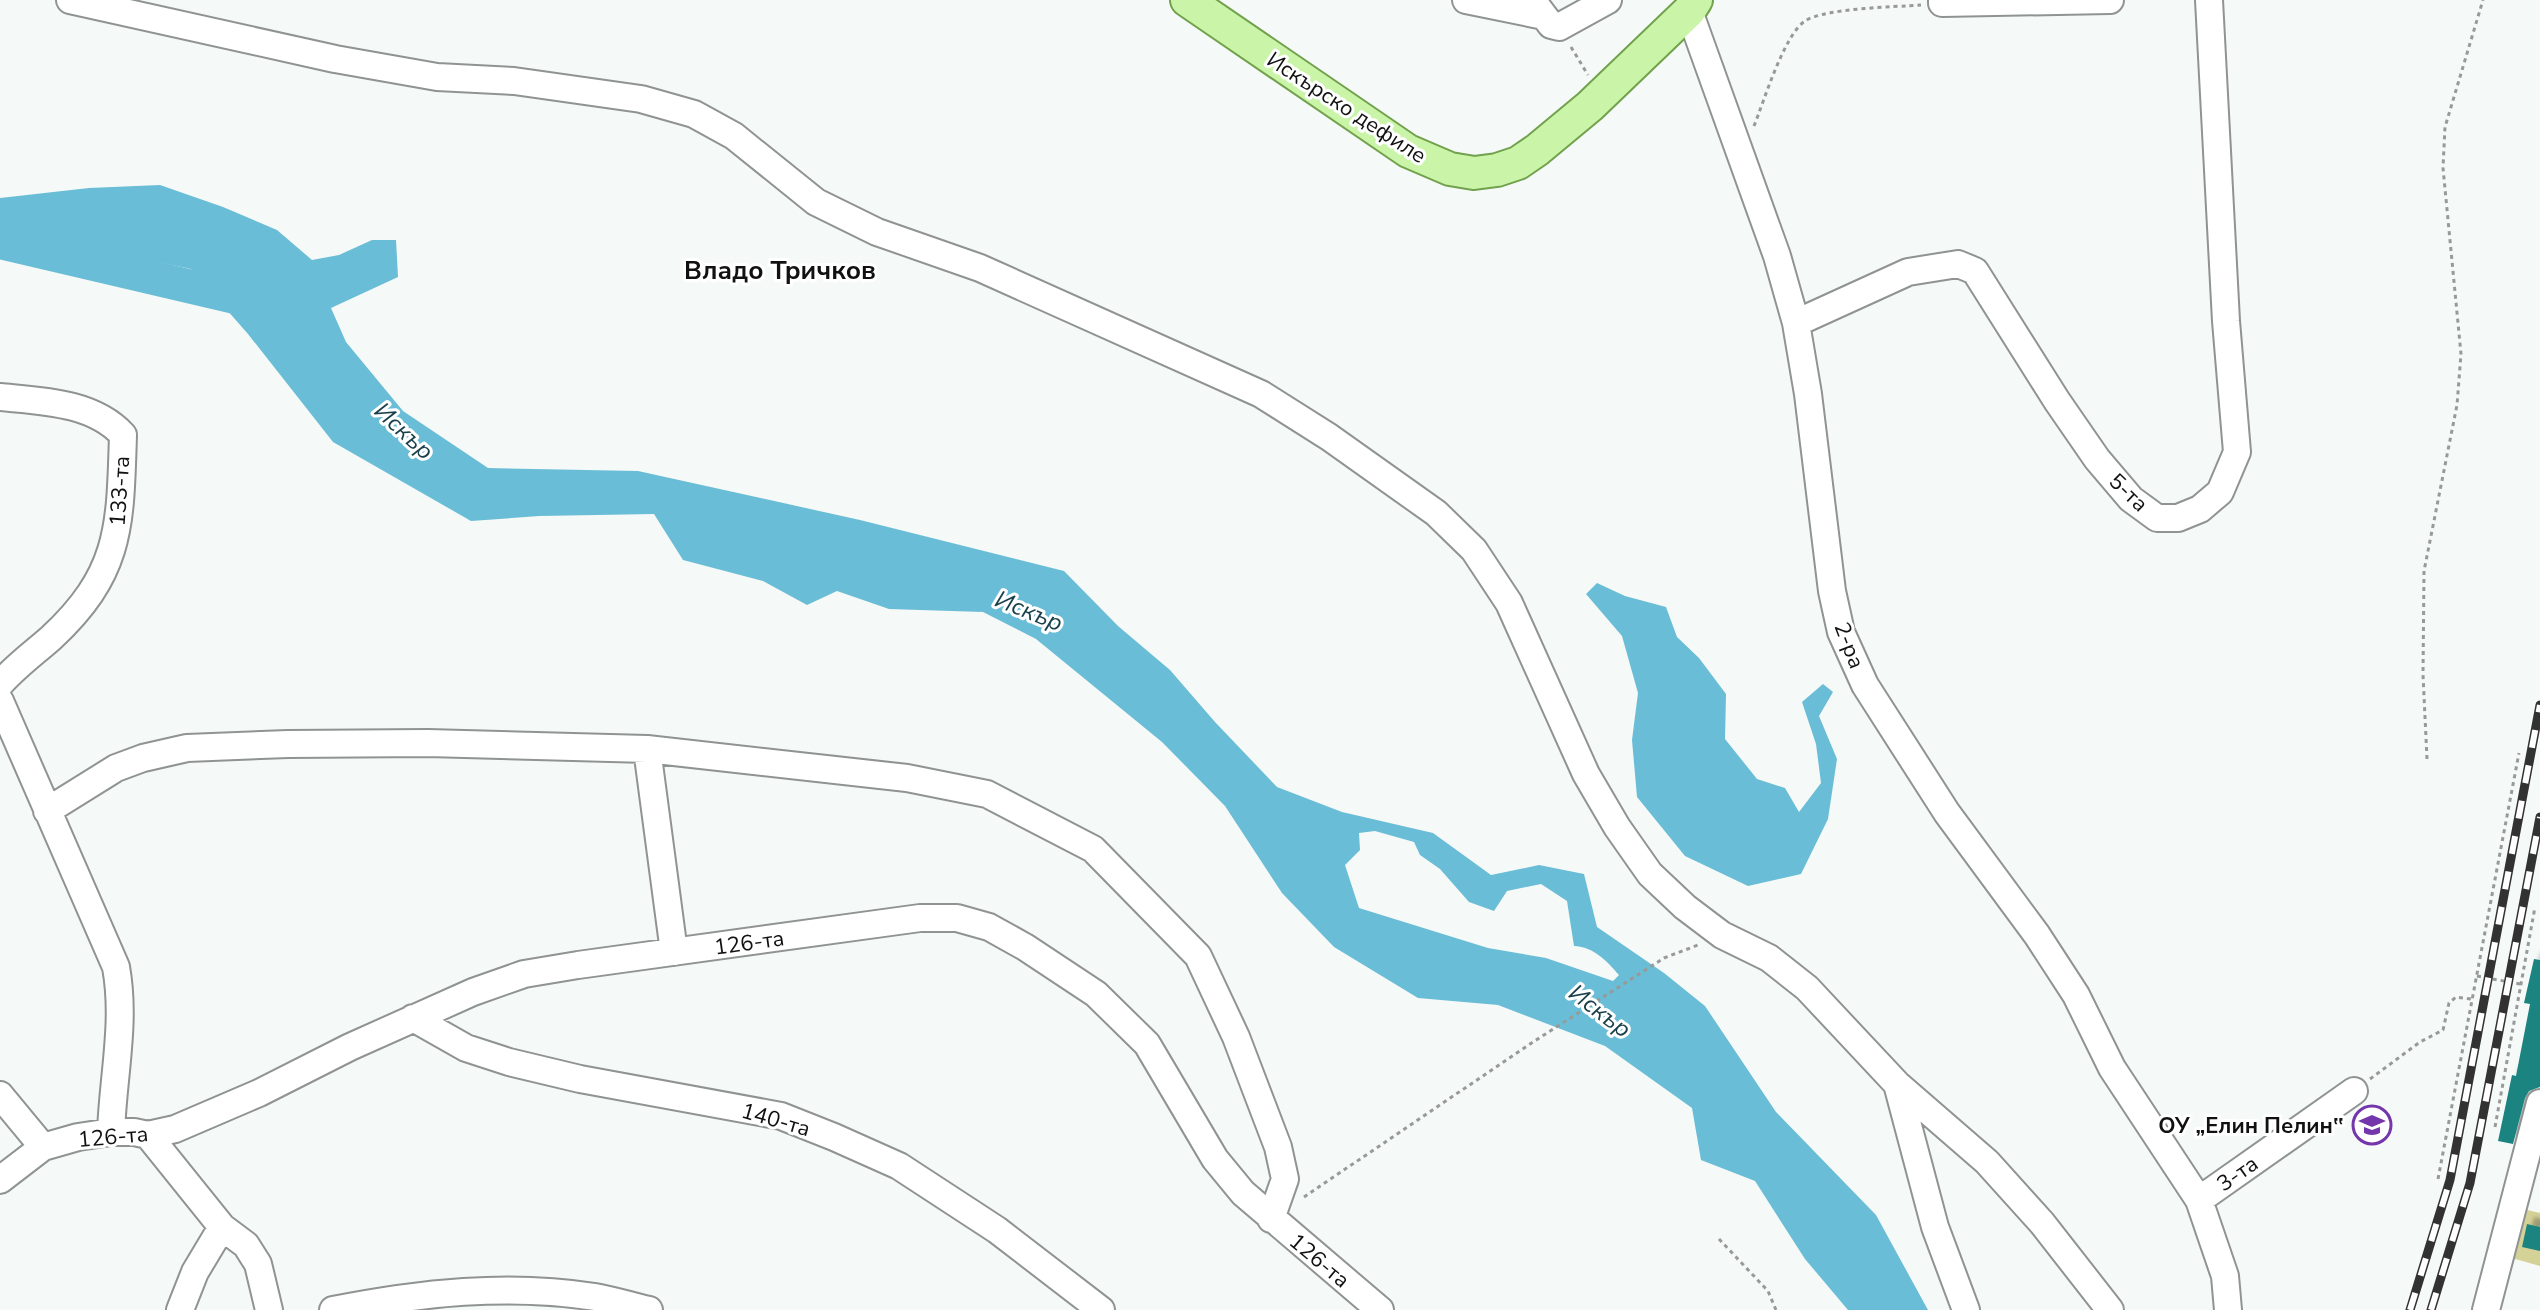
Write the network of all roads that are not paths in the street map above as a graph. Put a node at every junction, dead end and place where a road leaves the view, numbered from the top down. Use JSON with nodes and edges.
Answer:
{"nodes":[{"id":1,"x":70,"y":0,"type":"edge"},
{"id":2,"x":1187,"y":0,"type":"edge"},
{"id":3,"x":1466,"y":0,"type":"edge"},
{"id":4,"x":1608,"y":0,"type":"edge"},
{"id":5,"x":2110,"y":0,"type":"edge"},
{"id":6,"x":2209,"y":0,"type":"edge"},
{"id":7,"x":1942,"y":1,"type":"edge"},
{"id":8,"x":1692,"y":6,"type":"edge"},
{"id":9,"x":1545,"y":14,"type":"edge"},
{"id":10,"x":1796,"y":323,"type":"junction"},
{"id":11,"x":0,"y":397,"type":"edge"},
{"id":12,"x":0,"y":684,"type":"edge"},
{"id":13,"x":0,"y":701,"type":"edge"},
{"id":14,"x":647,"y":749,"type":"junction"},
{"id":15,"x":47,"y":811,"type":"junction"},
{"id":16,"x":674,"y":952,"type":"junction"},
{"id":17,"x":413,"y":1018,"type":"junction"},
{"id":18,"x":1897,"y":1084,"type":"junction"},
{"id":19,"x":2354,"y":1091,"type":"road end"},
{"id":20,"x":0,"y":1095,"type":"edge"},
{"id":21,"x":2540,"y":1103,"type":"edge"},
{"id":22,"x":111,"y":1132,"type":"junction"},
{"id":23,"x":148,"y":1135,"type":"junction"},
{"id":24,"x":43,"y":1147,"type":"junction"},
{"id":25,"x":0,"y":1180,"type":"edge"},
{"id":26,"x":2199,"y":1200,"type":"junction"},
{"id":27,"x":1271,"y":1219,"type":"junction"},
{"id":28,"x":222,"y":1227,"type":"junction"},
{"id":29,"x":180,"y":1310,"type":"edge"},
{"id":30,"x":269,"y":1310,"type":"edge"},
{"id":31,"x":333,"y":1310,"type":"edge"},
{"id":32,"x":649,"y":1310,"type":"edge"},
{"id":33,"x":1101,"y":1310,"type":"edge"},
{"id":34,"x":1380,"y":1310,"type":"edge"},
{"id":35,"x":1966,"y":1310,"type":"edge"},
{"id":36,"x":2110,"y":1310,"type":"edge"},
{"id":37,"x":2228,"y":1310,"type":"edge"},
{"id":38,"x":2486,"y":1310,"type":"edge"}],
"edges":[{"from":1,"to":18,"type":"street"},
{"from":2,"to":8,"type":"main road","name":"Искърско дефиле"},
{"from":3,"to":9,"type":"street"},
{"from":4,"to":9,"type":"street"},
{"from":5,"to":7,"type":"street"},
{"from":6,"to":10,"type":"street","name":"5-та"},
{"from":8,"to":10,"type":"street","name":"2-ра"},
{"from":10,"to":26,"type":"street","name":"2-ра"},
{"from":11,"to":12,"type":"street","name":"133-та"},
{"from":13,"to":15,"type":"street"},
{"from":14,"to":15,"type":"street"},
{"from":14,"to":16,"type":"street"},
{"from":14,"to":27,"type":"street"},
{"from":15,"to":22,"type":"street"},
{"from":16,"to":17,"type":"street","name":"126-та"},
{"from":16,"to":27,"type":"street","name":"126-та"},
{"from":17,"to":23,"type":"street","name":"126-та"},
{"from":17,"to":33,"type":"street","name":"140-та"},
{"from":18,"to":35,"type":"street"},
{"from":18,"to":36,"type":"street"},
{"from":19,"to":26,"type":"street","name":"3-та"},
{"from":20,"to":24,"type":"street"},
{"from":21,"to":38,"type":"street"},
{"from":22,"to":23,"type":"street","name":"126-та"},
{"from":22,"to":24,"type":"street","name":"126-та"},
{"from":23,"to":28,"type":"street"},
{"from":24,"to":25,"type":"street","name":"126-та"},
{"from":26,"to":37,"type":"street","name":"2-ра"},
{"from":27,"to":34,"type":"street","name":"126-та"},
{"from":28,"to":29,"type":"street"},
{"from":28,"to":30,"type":"street"},
{"from":31,"to":32,"type":"street"}]}
